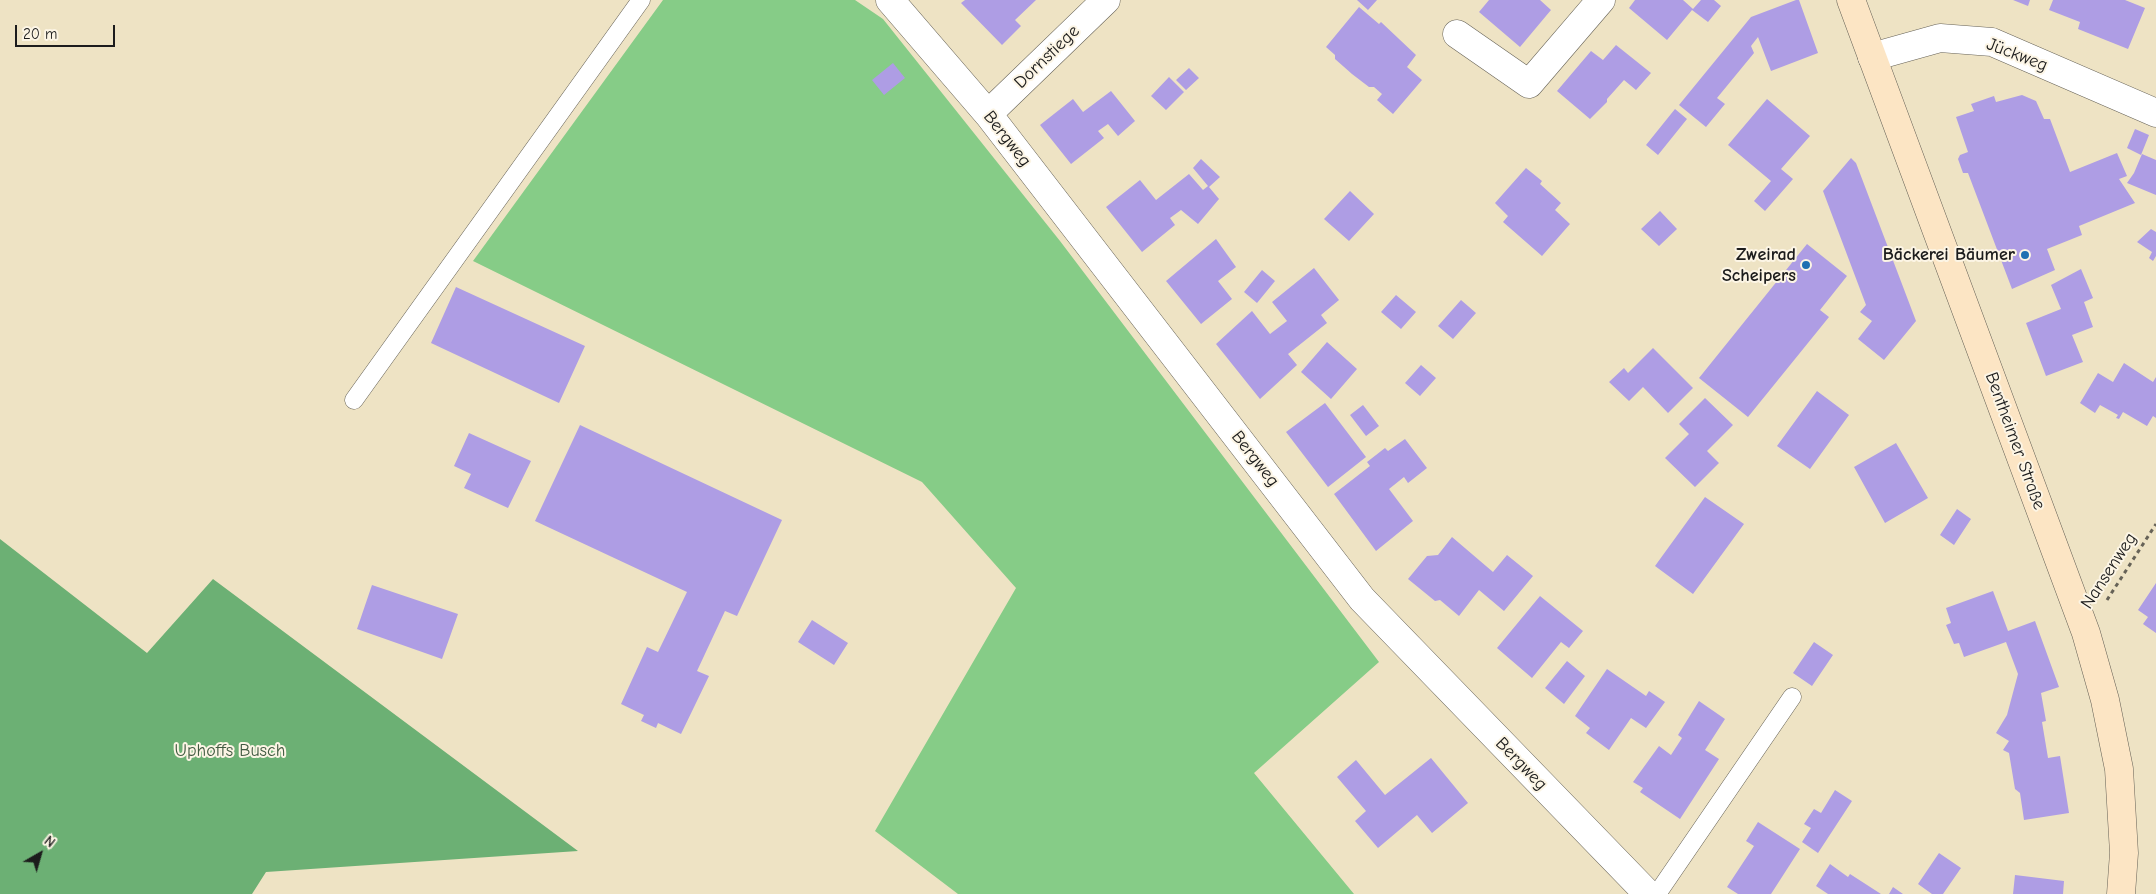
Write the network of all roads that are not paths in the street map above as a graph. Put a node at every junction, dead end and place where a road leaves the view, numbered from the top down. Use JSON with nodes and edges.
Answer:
{"nodes":[{"id":1,"x":641,"y":0,"type":"edge"},
{"id":2,"x":890,"y":0,"type":"edge"},
{"id":3,"x":1106,"y":0,"type":"edge"},
{"id":4,"x":1601,"y":0,"type":"edge"},
{"id":5,"x":1851,"y":0,"type":"edge"},
{"id":6,"x":1457,"y":34,"type":"dead end"},
{"id":7,"x":1872,"y":57,"type":"junction"},
{"id":8,"x":2156,"y":113,"type":"edge"},
{"id":9,"x":988,"y":114,"type":"junction"},
{"id":10,"x":354,"y":400,"type":"dead end"},
{"id":11,"x":1792,"y":697,"type":"dead end"},
{"id":12,"x":1648,"y":894,"type":"edge"},
{"id":13,"x":1657,"y":894,"type":"edge"},
{"id":14,"x":2121,"y":894,"type":"edge"}],
"edges":[{"from":1,"to":10,"type":"lane"},
{"from":2,"to":9,"type":"street","name":"Bergweg"},
{"from":3,"to":9,"type":"street","name":"Dornstiege"},
{"from":4,"to":6,"type":"street"},
{"from":5,"to":7,"type":"main road","name":"Bentheimer Straße"},
{"from":7,"to":8,"type":"street","name":"Jückweg"},
{"from":7,"to":14,"type":"main road","name":"Bentheimer Straße"},
{"from":9,"to":12,"type":"street","name":"Bergweg"},
{"from":11,"to":13,"type":"lane"}]}
